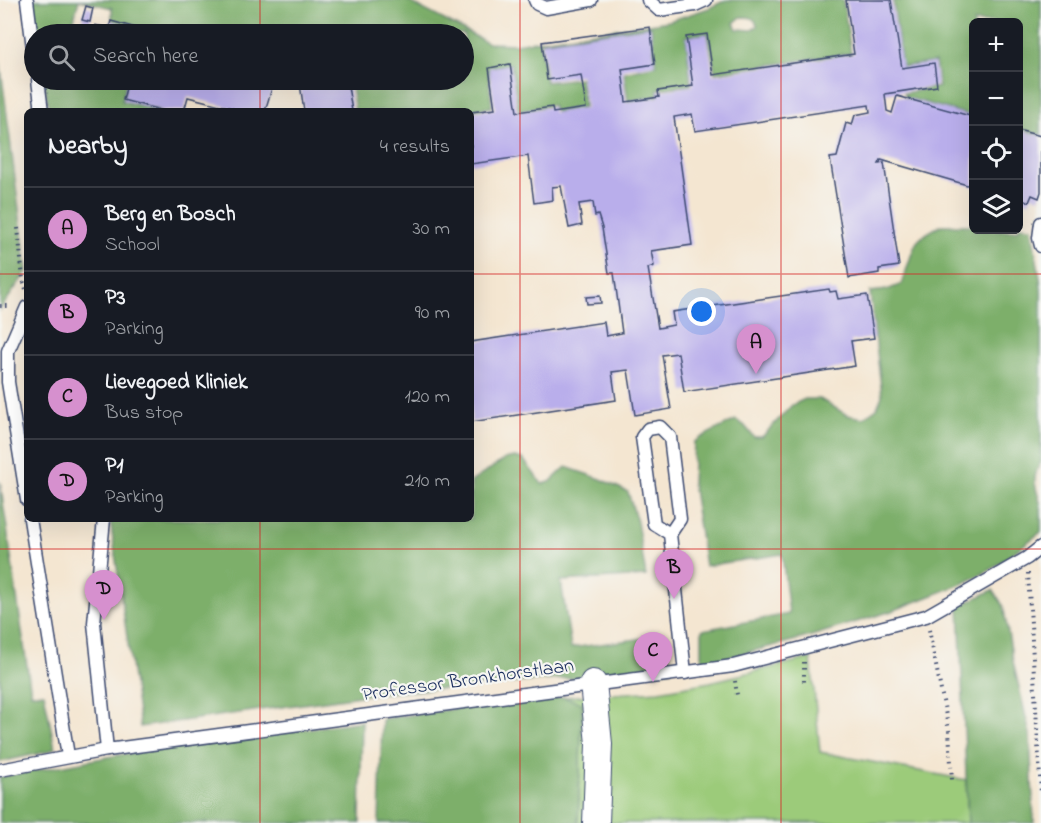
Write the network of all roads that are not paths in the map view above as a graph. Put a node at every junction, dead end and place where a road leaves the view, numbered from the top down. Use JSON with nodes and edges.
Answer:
{"nodes":[{"id":1,"x":27,"y":0,"type":"edge"},
{"id":2,"x":535,"y":0,"type":"edge"},
{"id":3,"x":591,"y":0,"type":"edge"},
{"id":4,"x":648,"y":0,"type":"edge"},
{"id":5,"x":706,"y":0,"type":"edge"},
{"id":6,"x":30,"y":24,"type":"edge"},
{"id":7,"x":39,"y":90,"type":"edge"},
{"id":8,"x":42,"y":108,"type":"edge"},
{"id":9,"x":1041,"y":223,"type":"edge"},
{"id":10,"x":1041,"y":246,"type":"edge"},
{"id":11,"x":24,"y":314,"type":"edge"},
{"id":12,"x":24,"y":481,"type":"edge"},
{"id":13,"x":30,"y":522,"type":"edge"},
{"id":14,"x":104,"y":522,"type":"edge"},
{"id":15,"x":670,"y":534,"type":"junction"},
{"id":16,"x":1041,"y":547,"type":"edge"},
{"id":17,"x":685,"y":674,"type":"junction"},
{"id":18,"x":593,"y":683,"type":"junction"},
{"id":19,"x":107,"y":750,"type":"junction"},
{"id":20,"x":68,"y":756,"type":"junction"},
{"id":21,"x":0,"y":770,"type":"edge"},
{"id":22,"x":597,"y":823,"type":"edge"}],
"edges":[{"from":1,"to":6,"type":"lane"},
{"from":2,"to":3,"type":"lane"},
{"from":4,"to":5,"type":"lane"},
{"from":7,"to":8,"type":"lane"},
{"from":9,"to":10,"type":"lane"},
{"from":11,"to":12,"type":"lane"},
{"from":13,"to":20,"type":"lane"},
{"from":14,"to":19,"type":"lane"},
{"from":15,"to":15,"type":"lane"},
{"from":15,"to":17,"type":"lane"},
{"from":16,"to":17,"type":"lane","name":"Professor Bronkhorstlaan"},
{"from":17,"to":18,"type":"lane","name":"Professor Bronkhorstlaan"},
{"from":18,"to":19,"type":"lane","name":"Professor Bronkhorstlaan"},
{"from":18,"to":22,"type":"street"},
{"from":19,"to":20,"type":"lane","name":"Professor Bronkhorstlaan"},
{"from":20,"to":21,"type":"lane"}]}
